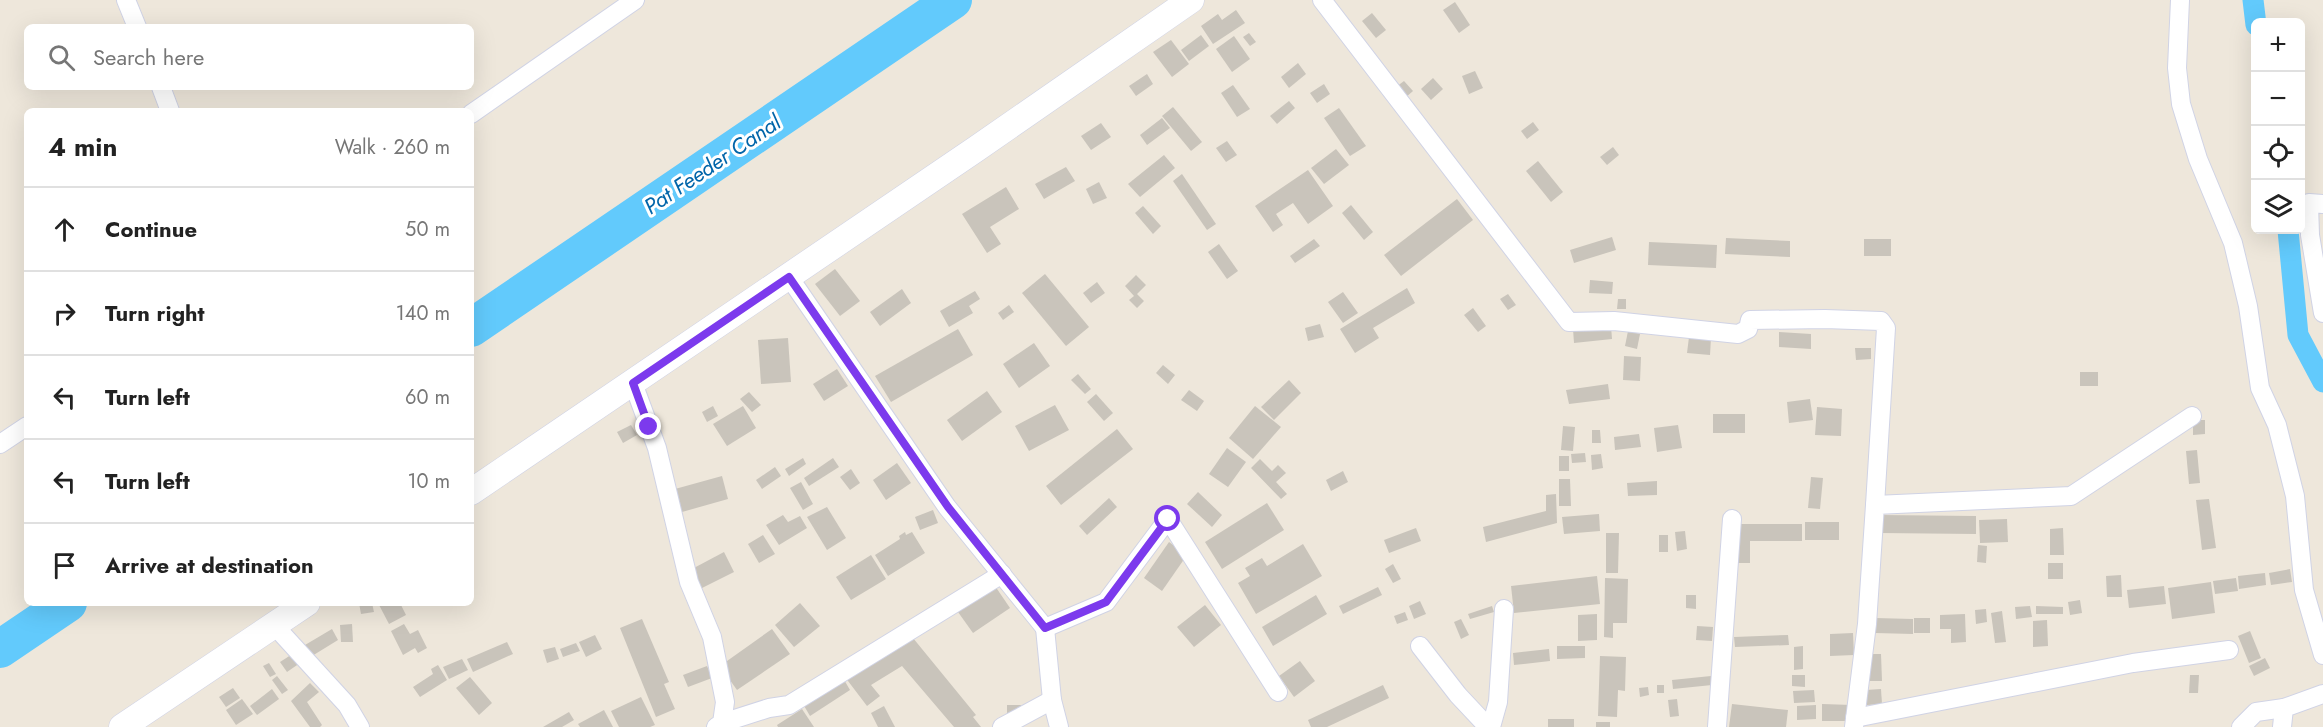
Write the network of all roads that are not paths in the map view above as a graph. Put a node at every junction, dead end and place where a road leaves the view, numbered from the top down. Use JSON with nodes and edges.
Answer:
{"nodes":[{"id":1,"x":126,"y":0,"type":"edge"},
{"id":2,"x":634,"y":0,"type":"edge"},
{"id":3,"x":1191,"y":0,"type":"edge"},
{"id":4,"x":1322,"y":0,"type":"edge"},
{"id":5,"x":2180,"y":0,"type":"edge"},
{"id":6,"x":136,"y":24,"type":"edge"},
{"id":7,"x":162,"y":90,"type":"edge"},
{"id":8,"x":169,"y":108,"type":"edge"},
{"id":9,"x":474,"y":112,"type":"edge"},
{"id":10,"x":2323,"y":204,"type":"edge"},
{"id":11,"x":789,"y":277,"type":"junction"},
{"id":12,"x":2323,"y":313,"type":"edge"},
{"id":13,"x":633,"y":383,"type":"junction"},
{"id":14,"x":2192,"y":416,"type":"dead end"},
{"id":15,"x":24,"y":428,"type":"edge"},
{"id":16,"x":0,"y":444,"type":"edge"},
{"id":17,"x":474,"y":490,"type":"edge"},
{"id":18,"x":1875,"y":505,"type":"junction"},
{"id":19,"x":1732,"y":519,"type":"dead end"},
{"id":20,"x":1002,"y":574,"type":"junction"},
{"id":21,"x":302,"y":606,"type":"edge"},
{"id":22,"x":1504,"y":609,"type":"dead end"},
{"id":23,"x":274,"y":625,"type":"junction"},
{"id":24,"x":1045,"y":628,"type":"junction"},
{"id":25,"x":1420,"y":646,"type":"dead end"},
{"id":26,"x":2229,"y":650,"type":"dead end"},
{"id":27,"x":2323,"y":656,"type":"edge"},
{"id":28,"x":1278,"y":692,"type":"dead end"},
{"id":29,"x":2323,"y":694,"type":"edge"},
{"id":30,"x":1052,"y":700,"type":"junction"},
{"id":31,"x":2284,"y":708,"type":"junction"},
{"id":32,"x":1855,"y":722,"type":"edge"},
{"id":33,"x":719,"y":725,"type":"edge"},
{"id":34,"x":123,"y":727,"type":"edge"},
{"id":35,"x":360,"y":727,"type":"edge"},
{"id":36,"x":1002,"y":727,"type":"edge"},
{"id":37,"x":1059,"y":727,"type":"edge"},
{"id":38,"x":1490,"y":727,"type":"edge"},
{"id":39,"x":1717,"y":727,"type":"edge"},
{"id":40,"x":2241,"y":727,"type":"edge"},
{"id":41,"x":2282,"y":727,"type":"edge"}],
"edges":[{"from":1,"to":6,"type":"street"},
{"from":2,"to":9,"type":"street"},
{"from":3,"to":11,"type":"street"},
{"from":4,"to":18,"type":"street"},
{"from":5,"to":27,"type":"street"},
{"from":7,"to":8,"type":"street"},
{"from":10,"to":12,"type":"street"},
{"from":11,"to":13,"type":"street"},
{"from":11,"to":20,"type":"street"},
{"from":13,"to":17,"type":"street"},
{"from":13,"to":33,"type":"street"},
{"from":14,"to":18,"type":"street"},
{"from":15,"to":16,"type":"street"},
{"from":18,"to":32,"type":"street"},
{"from":19,"to":39,"type":"street"},
{"from":20,"to":24,"type":"street"},
{"from":20,"to":33,"type":"street"},
{"from":21,"to":23,"type":"street"},
{"from":22,"to":38,"type":"street"},
{"from":23,"to":34,"type":"street"},
{"from":23,"to":35,"type":"street"},
{"from":24,"to":28,"type":"street"},
{"from":24,"to":30,"type":"street"},
{"from":25,"to":38,"type":"street"},
{"from":26,"to":32,"type":"street"},
{"from":29,"to":31,"type":"street"},
{"from":30,"to":36,"type":"street"},
{"from":30,"to":37,"type":"street"},
{"from":31,"to":40,"type":"street"},
{"from":31,"to":41,"type":"street"}]}
